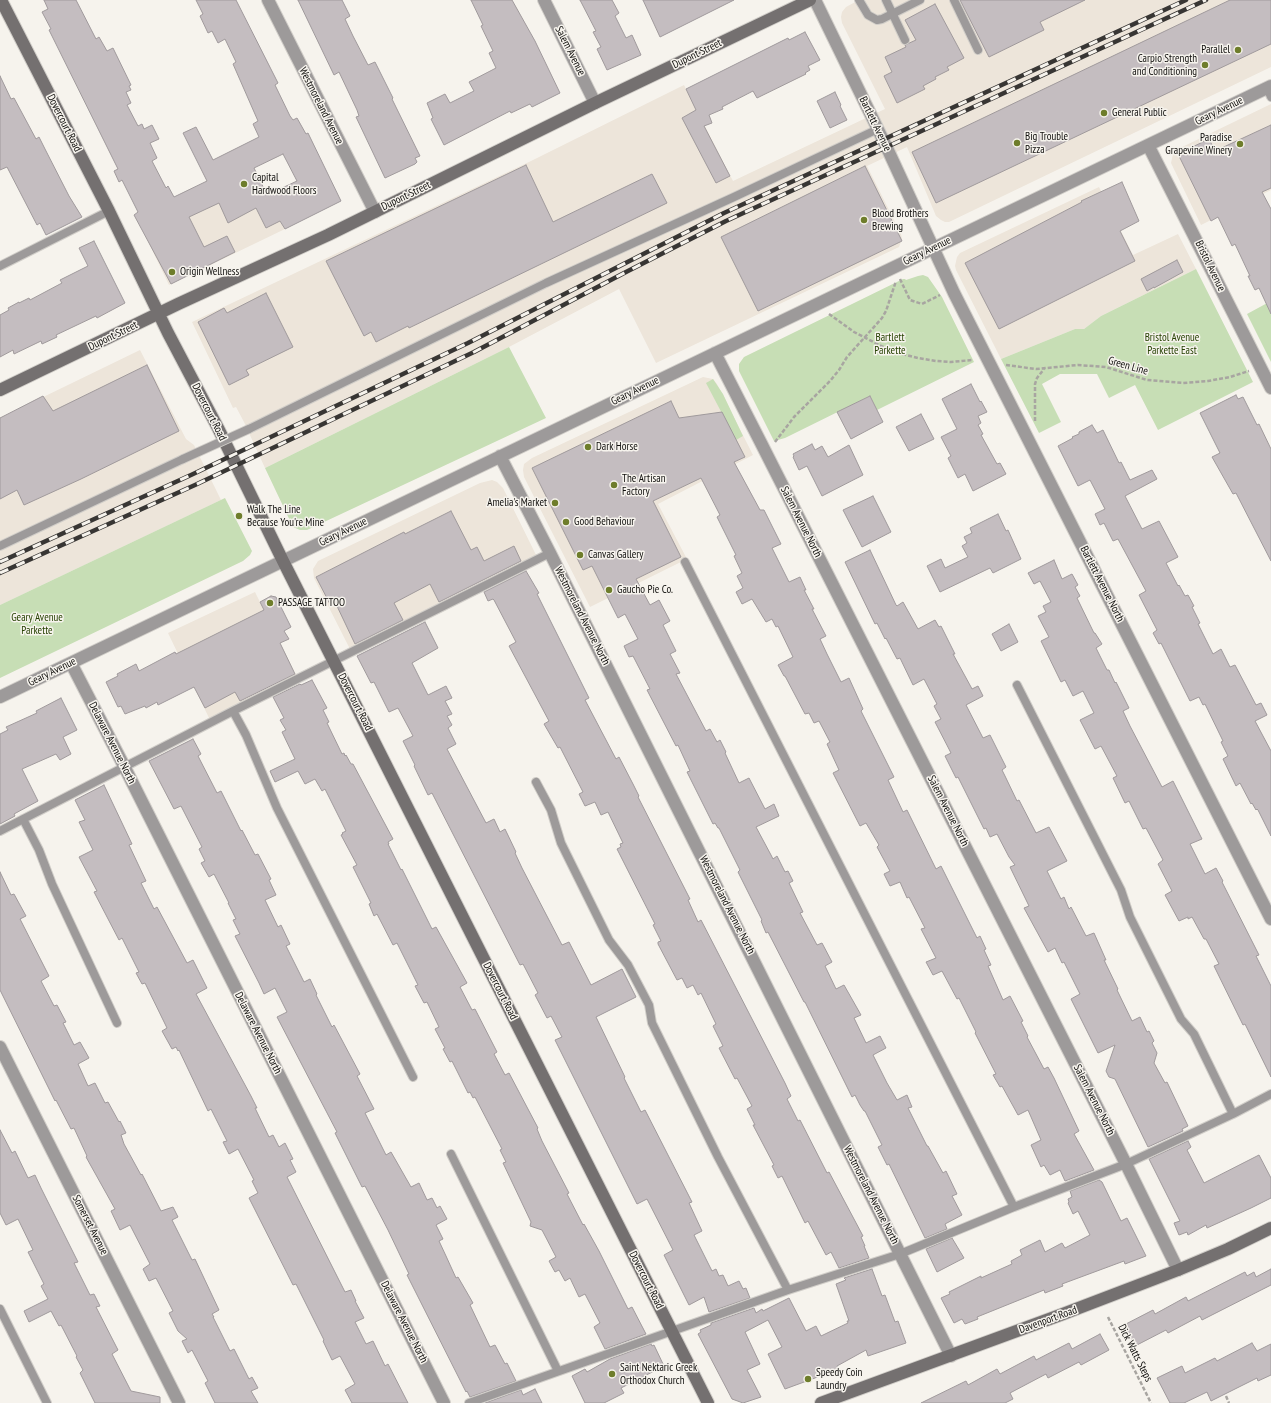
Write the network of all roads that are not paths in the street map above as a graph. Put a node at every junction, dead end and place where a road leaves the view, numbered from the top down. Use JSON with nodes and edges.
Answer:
{"nodes":[{"id":1,"x":2,"y":0,"type":"edge"},
{"id":2,"x":268,"y":0,"type":"edge"},
{"id":3,"x":544,"y":0,"type":"edge"},
{"id":4,"x":810,"y":0,"type":"edge"},
{"id":5,"x":815,"y":0,"type":"edge"},
{"id":6,"x":859,"y":0,"type":"edge"},
{"id":7,"x":886,"y":0,"type":"edge"},
{"id":8,"x":920,"y":0,"type":"edge"},
{"id":9,"x":954,"y":0,"type":"edge"},
{"id":10,"x":892,"y":14,"type":"junction"},
{"id":11,"x":905,"y":40,"type":"dead end"},
{"id":12,"x":978,"y":50,"type":"dead end"},
{"id":13,"x":1270,"y":90,"type":"edge"},
{"id":14,"x":595,"y":103,"type":"junction"},
{"id":15,"x":878,"y":129,"type":"junction"},
{"id":16,"x":1148,"y":145,"type":"junction"},
{"id":17,"x":109,"y":211,"type":"junction"},
{"id":18,"x":375,"y":212,"type":"junction"},
{"id":19,"x":932,"y":249,"type":"junction"},
{"id":20,"x":0,"y":266,"type":"edge"},
{"id":21,"x":159,"y":314,"type":"junction"},
{"id":22,"x":715,"y":353,"type":"junction"},
{"id":23,"x":1271,"y":388,"type":"edge"},
{"id":24,"x":0,"y":390,"type":"edge"},
{"id":25,"x":500,"y":456,"type":"junction"},
{"id":26,"x":0,"y":546,"type":"edge"},
{"id":27,"x":550,"y":553,"type":"junction"},
{"id":28,"x":283,"y":561,"type":"junction"},
{"id":29,"x":685,"y":562,"type":"dead end"},
{"id":30,"x":334,"y":661,"type":"junction"},
{"id":31,"x":71,"y":663,"type":"junction"},
{"id":32,"x":1018,"y":685,"type":"dead end"},
{"id":33,"x":0,"y":697,"type":"edge"},
{"id":34,"x":233,"y":711,"type":"junction"},
{"id":35,"x":124,"y":766,"type":"junction"},
{"id":36,"x":536,"y":782,"type":"dead end"},
{"id":37,"x":23,"y":820,"type":"junction"},
{"id":38,"x":0,"y":831,"type":"edge"},
{"id":39,"x":1271,"y":919,"type":"edge"},
{"id":40,"x":117,"y":1022,"type":"dead end"},
{"id":41,"x":0,"y":1047,"type":"edge"},
{"id":42,"x":413,"y":1077,"type":"dead end"},
{"id":43,"x":1271,"y":1094,"type":"edge"},
{"id":44,"x":1233,"y":1114,"type":"junction"},
{"id":45,"x":451,"y":1154,"type":"dead end"},
{"id":46,"x":1126,"y":1164,"type":"junction"},
{"id":47,"x":1014,"y":1207,"type":"junction"},
{"id":48,"x":1271,"y":1228,"type":"edge"},
{"id":49,"x":900,"y":1254,"type":"junction"},
{"id":50,"x":1178,"y":1270,"type":"junction"},
{"id":51,"x":788,"y":1290,"type":"junction"},
{"id":52,"x":0,"y":1309,"type":"edge"},
{"id":53,"x":672,"y":1330,"type":"junction"},
{"id":54,"x":950,"y":1356,"type":"junction"},
{"id":55,"x":558,"y":1370,"type":"junction"},
{"id":56,"x":47,"y":1403,"type":"edge"},
{"id":57,"x":179,"y":1403,"type":"edge"},
{"id":58,"x":444,"y":1403,"type":"edge"},
{"id":59,"x":469,"y":1403,"type":"edge"},
{"id":60,"x":708,"y":1403,"type":"edge"},
{"id":61,"x":821,"y":1403,"type":"edge"}],
"edges":[{"from":1,"to":17,"type":"street","name":"Dovercourt Road"},
{"from":2,"to":18,"type":"street","name":"Westmoreland Avenue"},
{"from":3,"to":14,"type":"street","name":"Salem Avenue"},
{"from":4,"to":14,"type":"street","name":"Dupont Street"},
{"from":5,"to":15,"type":"street","name":"Bartlett Avenue"},
{"from":6,"to":10,"type":"lane"},
{"from":7,"to":10,"type":"lane"},
{"from":8,"to":10,"type":"lane"},
{"from":9,"to":12,"type":"lane"},
{"from":10,"to":11,"type":"lane"},
{"from":13,"to":16,"type":"street","name":"Geary Avenue"},
{"from":14,"to":18,"type":"street","name":"Dupont Street"},
{"from":15,"to":19,"type":"street","name":"Bartlett Avenue"},
{"from":15,"to":26,"type":"lane","bridge":true},
{"from":16,"to":19,"type":"street","name":"Geary Avenue"},
{"from":16,"to":23,"type":"street","name":"Bristol Avenue"},
{"from":17,"to":20,"type":"lane"},
{"from":17,"to":21,"type":"street","name":"Dovercourt Road"},
{"from":18,"to":21,"type":"street","name":"Dupont Street"},
{"from":19,"to":22,"type":"street","name":"Geary Avenue"},
{"from":19,"to":39,"type":"street","name":"Bartlett Avenue North"},
{"from":21,"to":24,"type":"street","name":"Dupont Street"},
{"from":21,"to":28,"type":"street","name":"Dovercourt Road"},
{"from":22,"to":25,"type":"street","name":"Geary Avenue"},
{"from":22,"to":46,"type":"street","name":"Salem Avenue North"},
{"from":25,"to":27,"type":"street","name":"Westmoreland Avenue North"},
{"from":25,"to":28,"type":"street","name":"Geary Avenue"},
{"from":27,"to":30,"type":"lane"},
{"from":27,"to":49,"type":"street","name":"Westmoreland Avenue North"},
{"from":28,"to":30,"type":"street","name":"Dovercourt Road"},
{"from":28,"to":31,"type":"street","name":"Geary Avenue"},
{"from":29,"to":47,"type":"lane"},
{"from":30,"to":34,"type":"lane"},
{"from":30,"to":53,"type":"street","name":"Dovercourt Road"},
{"from":31,"to":33,"type":"street","name":"Geary Avenue"},
{"from":31,"to":35,"type":"street","name":"Delaware Avenue North"},
{"from":32,"to":44,"type":"lane"},
{"from":34,"to":35,"type":"lane"},
{"from":34,"to":42,"type":"lane"},
{"from":35,"to":37,"type":"lane"},
{"from":35,"to":58,"type":"street","name":"Delaware Avenue North"},
{"from":36,"to":51,"type":"lane"},
{"from":37,"to":38,"type":"lane"},
{"from":37,"to":40,"type":"lane"},
{"from":41,"to":57,"type":"street","name":"Somerset Avenue"},
{"from":43,"to":44,"type":"lane"},
{"from":44,"to":46,"type":"lane"},
{"from":45,"to":55,"type":"lane"},
{"from":46,"to":47,"type":"lane"},
{"from":46,"to":50,"type":"street","name":"Salem Avenue North"},
{"from":47,"to":49,"type":"lane"},
{"from":48,"to":50,"type":"street","name":"Davenport Road"},
{"from":49,"to":51,"type":"lane"},
{"from":49,"to":54,"type":"street","name":"Westmoreland Avenue North"},
{"from":50,"to":54,"type":"street","name":"Davenport Road"},
{"from":51,"to":53,"type":"lane"},
{"from":52,"to":56,"type":"lane"},
{"from":53,"to":55,"type":"lane"},
{"from":53,"to":60,"type":"street","name":"Dovercourt Road"},
{"from":54,"to":61,"type":"street","name":"Davenport Road"},
{"from":55,"to":59,"type":"lane"}]}
